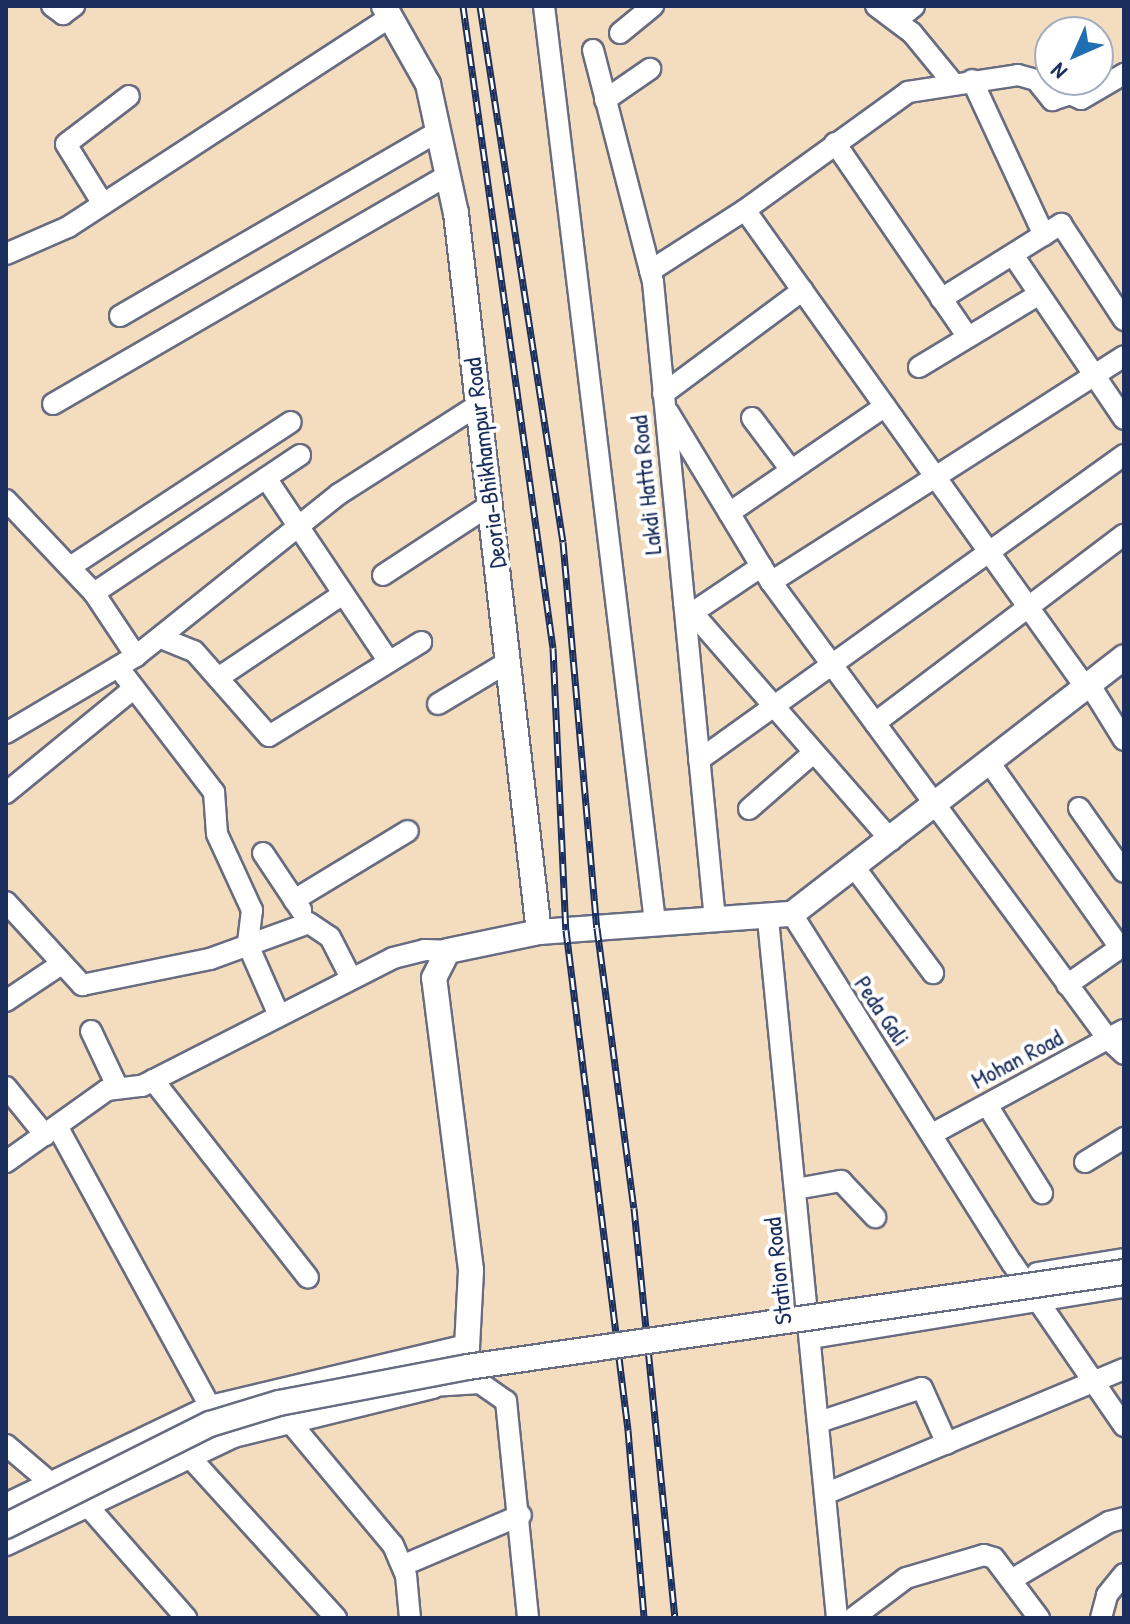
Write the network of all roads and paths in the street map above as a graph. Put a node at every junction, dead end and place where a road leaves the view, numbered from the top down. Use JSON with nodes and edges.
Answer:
{"nodes":[{"id":1,"x":52,"y":6,"type":"edge"},
{"id":2,"x":74,"y":6,"type":"edge"},
{"id":3,"x":544,"y":6,"type":"edge"},
{"id":4,"x":876,"y":6,"type":"edge"},
{"id":5,"x":914,"y":6,"type":"edge"},
{"id":6,"x":641,"y":10,"type":"edge"},
{"id":7,"x":387,"y":11,"type":"edge"},
{"id":8,"x":897,"y":20,"type":"junction"},
{"id":9,"x":620,"y":33,"type":"dead end"},
{"id":10,"x":593,"y":50,"type":"dead end"},
{"id":11,"x":650,"y":69,"type":"dead end"},
{"id":12,"x":1124,"y":74,"type":"edge"},
{"id":13,"x":962,"y":82,"type":"junction"},
{"id":14,"x":129,"y":96,"type":"dead end"},
{"id":15,"x":605,"y":100,"type":"junction"},
{"id":16,"x":438,"y":132,"type":"junction"},
{"id":17,"x":835,"y":143,"type":"junction"},
{"id":18,"x":448,"y":175,"type":"junction"},
{"id":19,"x":103,"y":204,"type":"junction"},
{"id":20,"x":745,"y":210,"type":"junction"},
{"id":21,"x":1044,"y":235,"type":"junction"},
{"id":22,"x":6,"y":254,"type":"edge"},
{"id":23,"x":1013,"y":255,"type":"junction"},
{"id":24,"x":650,"y":271,"type":"junction"},
{"id":25,"x":803,"y":290,"type":"junction"},
{"id":26,"x":1038,"y":295,"type":"junction"},
{"id":27,"x":941,"y":299,"type":"junction"},
{"id":28,"x":120,"y":316,"type":"dead end"},
{"id":29,"x":1124,"y":320,"type":"edge"},
{"id":30,"x":968,"y":337,"type":"junction"},
{"id":31,"x":1124,"y":356,"type":"edge"},
{"id":32,"x":919,"y":367,"type":"dead end"},
{"id":33,"x":1092,"y":377,"type":"junction"},
{"id":34,"x":663,"y":400,"type":"junction"},
{"id":35,"x":53,"y":404,"type":"dead end"},
{"id":36,"x":478,"y":405,"type":"junction"},
{"id":37,"x":885,"y":406,"type":"junction"},
{"id":38,"x":752,"y":418,"type":"dead end"},
{"id":39,"x":1124,"y":419,"type":"edge"},
{"id":40,"x":291,"y":422,"type":"dead end"},
{"id":41,"x":300,"y":455,"type":"dead end"},
{"id":42,"x":1124,"y":455,"type":"edge"},
{"id":43,"x":791,"y":470,"type":"junction"},
{"id":44,"x":933,"y":475,"type":"junction"},
{"id":45,"x":266,"y":478,"type":"junction"},
{"id":46,"x":6,"y":500,"type":"edge"},
{"id":47,"x":490,"y":505,"type":"junction"},
{"id":48,"x":729,"y":513,"type":"junction"},
{"id":49,"x":301,"y":529,"type":"junction"},
{"id":50,"x":1124,"y":535,"type":"edge"},
{"id":51,"x":987,"y":552,"type":"junction"},
{"id":52,"x":70,"y":567,"type":"junction"},
{"id":53,"x":766,"y":574,"type":"junction"},
{"id":54,"x":383,"y":575,"type":"dead end"},
{"id":55,"x":94,"y":593,"type":"junction"},
{"id":56,"x":343,"y":594,"type":"junction"},
{"id":57,"x":688,"y":608,"type":"junction"},
{"id":58,"x":1027,"y":608,"type":"junction"},
{"id":59,"x":161,"y":638,"type":"junction"},
{"id":60,"x":421,"y":642,"type":"dead end"},
{"id":61,"x":136,"y":656,"type":"junction"},
{"id":62,"x":1124,"y":657,"type":"edge"},
{"id":63,"x":389,"y":662,"type":"junction"},
{"id":64,"x":508,"y":662,"type":"junction"},
{"id":65,"x":831,"y":663,"type":"junction"},
{"id":66,"x":118,"y":667,"type":"junction"},
{"id":67,"x":218,"y":678,"type":"junction"},
{"id":68,"x":1086,"y":683,"type":"junction"},
{"id":69,"x":133,"y":689,"type":"junction"},
{"id":70,"x":438,"y":704,"type":"dead end"},
{"id":71,"x":770,"y":708,"type":"junction"},
{"id":72,"x":875,"y":723,"type":"junction"},
{"id":73,"x":6,"y":733,"type":"edge"},
{"id":74,"x":1124,"y":740,"type":"edge"},
{"id":75,"x":812,"y":754,"type":"junction"},
{"id":76,"x":699,"y":760,"type":"junction"},
{"id":77,"x":989,"y":762,"type":"junction"},
{"id":78,"x":6,"y":793,"type":"edge"},
{"id":79,"x":935,"y":807,"type":"junction"},
{"id":80,"x":1079,"y":808,"type":"dead end"},
{"id":81,"x":749,"y":809,"type":"dead end"},
{"id":82,"x":408,"y":831,"type":"dead end"},
{"id":83,"x":891,"y":840,"type":"junction"},
{"id":84,"x":263,"y":853,"type":"dead end"},
{"id":85,"x":855,"y":868,"type":"junction"},
{"id":86,"x":1124,"y":872,"type":"edge"},
{"id":87,"x":294,"y":900,"type":"junction"},
{"id":88,"x":6,"y":902,"type":"edge"},
{"id":89,"x":780,"y":917,"type":"junction"},
{"id":90,"x":715,"y":920,"type":"junction"},
{"id":91,"x":655,"y":922,"type":"junction"},
{"id":92,"x":309,"y":923,"type":"junction"},
{"id":93,"x":539,"y":932,"type":"junction"},
{"id":94,"x":248,"y":945,"type":"junction"},
{"id":95,"x":1122,"y":946,"type":"edge"},
{"id":96,"x":448,"y":951,"type":"junction"},
{"id":97,"x":60,"y":965,"type":"junction"},
{"id":98,"x":933,"y":973,"type":"dead end"},
{"id":99,"x":351,"y":978,"type":"junction"},
{"id":100,"x":1067,"y":985,"type":"junction"},
{"id":101,"x":6,"y":1001,"type":"edge"},
{"id":102,"x":278,"y":1013,"type":"junction"},
{"id":103,"x":91,"y":1031,"type":"dead end"},
{"id":104,"x":1116,"y":1035,"type":"edge"},
{"id":105,"x":1124,"y":1054,"type":"edge"},
{"id":106,"x":153,"y":1080,"type":"junction"},
{"id":107,"x":6,"y":1087,"type":"edge"},
{"id":108,"x":118,"y":1088,"type":"junction"},
{"id":109,"x":987,"y":1105,"type":"junction"},
{"id":110,"x":51,"y":1131,"type":"junction"},
{"id":111,"x":934,"y":1133,"type":"junction"},
{"id":112,"x":1124,"y":1138,"type":"edge"},
{"id":113,"x":6,"y":1162,"type":"edge"},
{"id":114,"x":1085,"y":1162,"type":"dead end"},
{"id":115,"x":796,"y":1189,"type":"junction"},
{"id":116,"x":1042,"y":1193,"type":"dead end"},
{"id":117,"x":875,"y":1217,"type":"dead end"},
{"id":118,"x":1124,"y":1259,"type":"edge"},
{"id":119,"x":1124,"y":1272,"type":"edge"},
{"id":120,"x":1020,"y":1275,"type":"junction"},
{"id":121,"x":308,"y":1278,"type":"dead end"},
{"id":122,"x":1124,"y":1287,"type":"edge"},
{"id":123,"x":1037,"y":1300,"type":"junction"},
{"id":124,"x":808,"y":1308,"type":"junction"},
{"id":125,"x":811,"y":1338,"type":"junction"},
{"id":126,"x":467,"y":1347,"type":"junction"},
{"id":127,"x":1124,"y":1369,"type":"edge"},
{"id":128,"x":1092,"y":1380,"type":"junction"},
{"id":129,"x":432,"y":1386,"type":"junction"},
{"id":130,"x":211,"y":1408,"type":"junction"},
{"id":131,"x":290,"y":1422,"type":"junction"},
{"id":132,"x":819,"y":1422,"type":"junction"},
{"id":133,"x":1124,"y":1426,"type":"edge"},
{"id":134,"x":947,"y":1444,"type":"junction"},
{"id":135,"x":6,"y":1445,"type":"edge"},
{"id":136,"x":186,"y":1453,"type":"junction"},
{"id":137,"x":52,"y":1484,"type":"junction"},
{"id":138,"x":825,"y":1494,"type":"junction"},
{"id":139,"x":86,"y":1504,"type":"junction"},
{"id":140,"x":6,"y":1506,"type":"edge"},
{"id":141,"x":521,"y":1515,"type":"junction"},
{"id":142,"x":1124,"y":1518,"type":"edge"},
{"id":143,"x":6,"y":1526,"type":"edge"},
{"id":144,"x":6,"y":1543,"type":"edge"},
{"id":145,"x":404,"y":1565,"type":"junction"},
{"id":146,"x":1124,"y":1574,"type":"edge"},
{"id":147,"x":1011,"y":1580,"type":"junction"},
{"id":148,"x":186,"y":1618,"type":"edge"},
{"id":149,"x":336,"y":1618,"type":"edge"},
{"id":150,"x":410,"y":1618,"type":"edge"},
{"id":151,"x":528,"y":1618,"type":"edge"},
{"id":152,"x":837,"y":1618,"type":"edge"},
{"id":153,"x":853,"y":1618,"type":"edge"},
{"id":154,"x":1039,"y":1618,"type":"edge"},
{"id":155,"x":1101,"y":1618,"type":"edge"}],
"edges":[{"from":1,"to":2,"type":"street"},
{"from":3,"to":91,"type":"street"},
{"from":4,"to":8,"type":"street"},
{"from":5,"to":8,"type":"street"},
{"from":6,"to":9,"type":"street"},
{"from":7,"to":16,"type":"main road","name":"Deoria-Bhikhampur Road"},
{"from":7,"to":19,"type":"street"},
{"from":8,"to":13,"type":"street"},
{"from":10,"to":15,"type":"street","name":"Lakdi Hatta Road"},
{"from":11,"to":15,"type":"street"},
{"from":12,"to":13,"type":"street"},
{"from":13,"to":17,"type":"street"},
{"from":13,"to":21,"type":"street"},
{"from":14,"to":19,"type":"street"},
{"from":15,"to":24,"type":"street","name":"Lakdi Hatta Road"},
{"from":16,"to":18,"type":"main road","name":"Deoria-Bhikhampur Road"},
{"from":16,"to":28,"type":"street"},
{"from":17,"to":20,"type":"street"},
{"from":17,"to":27,"type":"street"},
{"from":18,"to":35,"type":"street"},
{"from":18,"to":36,"type":"main road","name":"Deoria-Bhikhampur Road"},
{"from":19,"to":22,"type":"street"},
{"from":20,"to":24,"type":"street"},
{"from":20,"to":25,"type":"street"},
{"from":21,"to":23,"type":"street"},
{"from":21,"to":29,"type":"street"},
{"from":23,"to":26,"type":"street"},
{"from":23,"to":27,"type":"street"},
{"from":24,"to":34,"type":"street","name":"Lakdi Hatta Road"},
{"from":25,"to":34,"type":"street"},
{"from":25,"to":37,"type":"street"},
{"from":26,"to":30,"type":"street"},
{"from":26,"to":33,"type":"street"},
{"from":27,"to":30,"type":"street"},
{"from":30,"to":32,"type":"street"},
{"from":31,"to":33,"type":"street"},
{"from":33,"to":39,"type":"street"},
{"from":33,"to":44,"type":"street"},
{"from":34,"to":48,"type":"street"},
{"from":34,"to":57,"type":"street","name":"Lakdi Hatta Road"},
{"from":36,"to":47,"type":"main road","name":"Deoria-Bhikhampur Road"},
{"from":36,"to":49,"type":"street"},
{"from":37,"to":43,"type":"street"},
{"from":37,"to":44,"type":"street"},
{"from":38,"to":43,"type":"street"},
{"from":40,"to":52,"type":"street"},
{"from":41,"to":45,"type":"street"},
{"from":42,"to":51,"type":"street"},
{"from":43,"to":48,"type":"street"},
{"from":44,"to":51,"type":"street"},
{"from":44,"to":53,"type":"street"},
{"from":45,"to":49,"type":"street"},
{"from":45,"to":55,"type":"street"},
{"from":46,"to":52,"type":"street"},
{"from":47,"to":54,"type":"street"},
{"from":47,"to":64,"type":"main road","name":"Deoria-Bhikhampur Road"},
{"from":48,"to":53,"type":"street"},
{"from":49,"to":56,"type":"street"},
{"from":49,"to":59,"type":"street"},
{"from":50,"to":58,"type":"street"},
{"from":51,"to":58,"type":"street"},
{"from":51,"to":65,"type":"street"},
{"from":52,"to":55,"type":"street"},
{"from":53,"to":57,"type":"street"},
{"from":53,"to":65,"type":"street"},
{"from":55,"to":61,"type":"street"},
{"from":56,"to":63,"type":"street"},
{"from":56,"to":67,"type":"street"},
{"from":57,"to":71,"type":"street"},
{"from":57,"to":76,"type":"street","name":"Lakdi Hatta Road"},
{"from":58,"to":68,"type":"street"},
{"from":58,"to":72,"type":"street"},
{"from":59,"to":61,"type":"street"},
{"from":59,"to":67,"type":"street"},
{"from":60,"to":63,"type":"street"},
{"from":61,"to":66,"type":"street"},
{"from":62,"to":68,"type":"main road"},
{"from":63,"to":67,"type":"street"},
{"from":64,"to":70,"type":"street"},
{"from":64,"to":93,"type":"main road","name":"Deoria-Bhikhampur Road"},
{"from":65,"to":71,"type":"street"},
{"from":65,"to":72,"type":"street"},
{"from":66,"to":69,"type":"street"},
{"from":66,"to":73,"type":"street"},
{"from":68,"to":74,"type":"street"},
{"from":68,"to":77,"type":"main road"},
{"from":69,"to":78,"type":"street"},
{"from":69,"to":94,"type":"street"},
{"from":71,"to":75,"type":"street"},
{"from":71,"to":76,"type":"street"},
{"from":72,"to":79,"type":"street"},
{"from":75,"to":81,"type":"street"},
{"from":75,"to":83,"type":"street"},
{"from":76,"to":90,"type":"street","name":"Lakdi Hatta Road"},
{"from":77,"to":79,"type":"main road"},
{"from":77,"to":95,"type":"street"},
{"from":79,"to":83,"type":"main road"},
{"from":79,"to":100,"type":"street"},
{"from":80,"to":86,"type":"street"},
{"from":82,"to":87,"type":"street"},
{"from":83,"to":85,"type":"main road"},
{"from":84,"to":87,"type":"street"},
{"from":85,"to":89,"type":"main road"},
{"from":85,"to":98,"type":"street"},
{"from":87,"to":92,"type":"street"},
{"from":88,"to":97,"type":"street"},
{"from":89,"to":90,"type":"main road"},
{"from":89,"to":111,"type":"street","name":"Peda Gali"},
{"from":89,"to":115,"type":"street","name":"Station Road"},
{"from":90,"to":91,"type":"main road"},
{"from":91,"to":93,"type":"main road"},
{"from":92,"to":94,"type":"street"},
{"from":92,"to":99,"type":"street"},
{"from":93,"to":96,"type":"main road"},
{"from":94,"to":97,"type":"street"},
{"from":94,"to":102,"type":"street"},
{"from":95,"to":100,"type":"street"},
{"from":96,"to":99,"type":"street"},
{"from":96,"to":126,"type":"main road"},
{"from":97,"to":101,"type":"street"},
{"from":99,"to":102,"type":"street"},
{"from":100,"to":104,"type":"street"},
{"from":102,"to":106,"type":"street"},
{"from":103,"to":108,"type":"street"},
{"from":104,"to":105,"type":"street"},
{"from":104,"to":109,"type":"street","name":"Mohan Road"},
{"from":106,"to":108,"type":"street"},
{"from":106,"to":121,"type":"street"},
{"from":107,"to":110,"type":"street"},
{"from":108,"to":110,"type":"street"},
{"from":109,"to":111,"type":"street","name":"Mohan Road"},
{"from":109,"to":116,"type":"street"},
{"from":110,"to":113,"type":"street"},
{"from":110,"to":130,"type":"street"},
{"from":111,"to":120,"type":"street","name":"Peda Gali"},
{"from":112,"to":114,"type":"street"},
{"from":115,"to":117,"type":"street"},
{"from":115,"to":124,"type":"street","name":"Station Road"},
{"from":118,"to":120,"type":"street"},
{"from":119,"to":143,"type":"main road","bridge":true},
{"from":120,"to":123,"type":"street","name":"Peda Gali"},
{"from":120,"to":124,"type":"street"},
{"from":122,"to":123,"type":"street"},
{"from":123,"to":125,"type":"street"},
{"from":123,"to":128,"type":"street","name":"Peda Gali"},
{"from":124,"to":125,"type":"street","name":"Station Road"},
{"from":125,"to":132,"type":"street","name":"Station Road"},
{"from":126,"to":129,"type":"main road"},
{"from":126,"to":130,"type":"main road"},
{"from":127,"to":128,"type":"street"},
{"from":128,"to":133,"type":"street","name":"Peda Gali"},
{"from":128,"to":134,"type":"street"},
{"from":129,"to":131,"type":"main road"},
{"from":129,"to":141,"type":"street"},
{"from":130,"to":137,"type":"main road"},
{"from":131,"to":136,"type":"main road"},
{"from":131,"to":145,"type":"street"},
{"from":132,"to":134,"type":"street"},
{"from":132,"to":138,"type":"street","name":"Station Road"},
{"from":134,"to":138,"type":"street"},
{"from":135,"to":137,"type":"street"},
{"from":136,"to":139,"type":"main road"},
{"from":136,"to":149,"type":"street"},
{"from":137,"to":140,"type":"main road"},
{"from":138,"to":152,"type":"street","name":"Station Road"},
{"from":139,"to":144,"type":"main road"},
{"from":139,"to":148,"type":"street"},
{"from":141,"to":145,"type":"street"},
{"from":141,"to":151,"type":"street"},
{"from":142,"to":147,"type":"street"},
{"from":145,"to":150,"type":"street"},
{"from":146,"to":155,"type":"street"},
{"from":147,"to":153,"type":"street"},
{"from":147,"to":154,"type":"street"}]}
